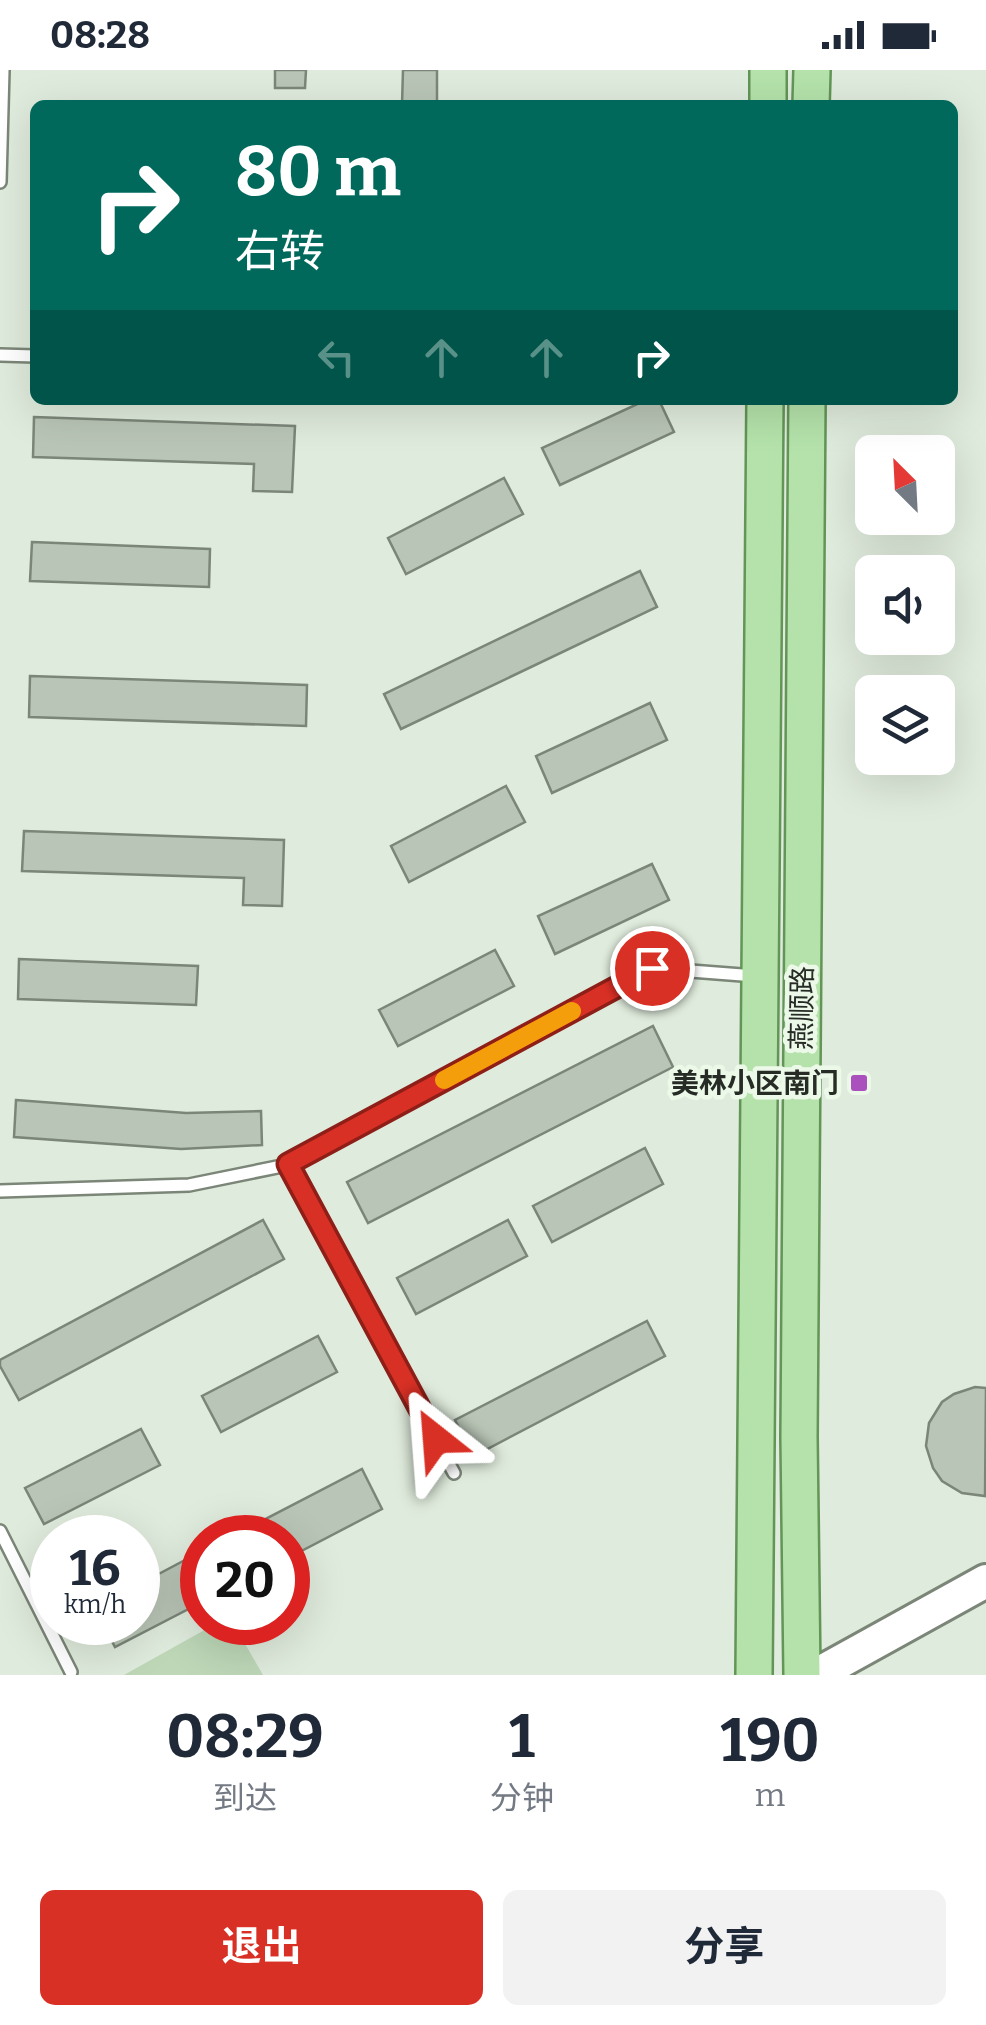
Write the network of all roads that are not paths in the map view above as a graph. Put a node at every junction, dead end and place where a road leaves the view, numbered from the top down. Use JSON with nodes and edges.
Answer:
{"nodes":[{"id":1,"x":3,"y":70,"type":"edge"},
{"id":2,"x":768,"y":70,"type":"edge"},
{"id":3,"x":812,"y":70,"type":"edge"},
{"id":4,"x":768,"y":100,"type":"edge"},
{"id":5,"x":811,"y":100,"type":"edge"},
{"id":6,"x":0,"y":182,"type":"edge"},
{"id":7,"x":0,"y":356,"type":"edge"},
{"id":8,"x":30,"y":356,"type":"edge"},
{"id":9,"x":765,"y":405,"type":"edge"},
{"id":10,"x":808,"y":405,"type":"edge"},
{"id":11,"x":759,"y":976,"type":"junction"},
{"id":12,"x":288,"y":1164,"type":"junction"},
{"id":13,"x":0,"y":1190,"type":"edge"},
{"id":14,"x":454,"y":1473,"type":"dead end"},
{"id":15,"x":0,"y":1532,"type":"edge"},
{"id":16,"x":986,"y":1580,"type":"edge"},
{"id":17,"x":71,"y":1672,"type":"dead end"},
{"id":18,"x":754,"y":1675,"type":"edge"},
{"id":19,"x":802,"y":1675,"type":"edge"},
{"id":20,"x":816,"y":1675,"type":"edge"}],
"edges":[{"from":1,"to":6,"type":"lane"},
{"from":2,"to":4,"type":"main road"},
{"from":3,"to":5,"type":"main road"},
{"from":7,"to":8,"type":"lane"},
{"from":9,"to":11,"type":"main road","name":"燕顺路"},
{"from":10,"to":19,"type":"main road","name":"燕顺路"},
{"from":11,"to":12,"type":"lane"},
{"from":11,"to":18,"type":"main road","name":"燕顺路"},
{"from":12,"to":13,"type":"lane"},
{"from":12,"to":14,"type":"lane"},
{"from":15,"to":17,"type":"lane"},
{"from":16,"to":20,"type":"street"}]}
